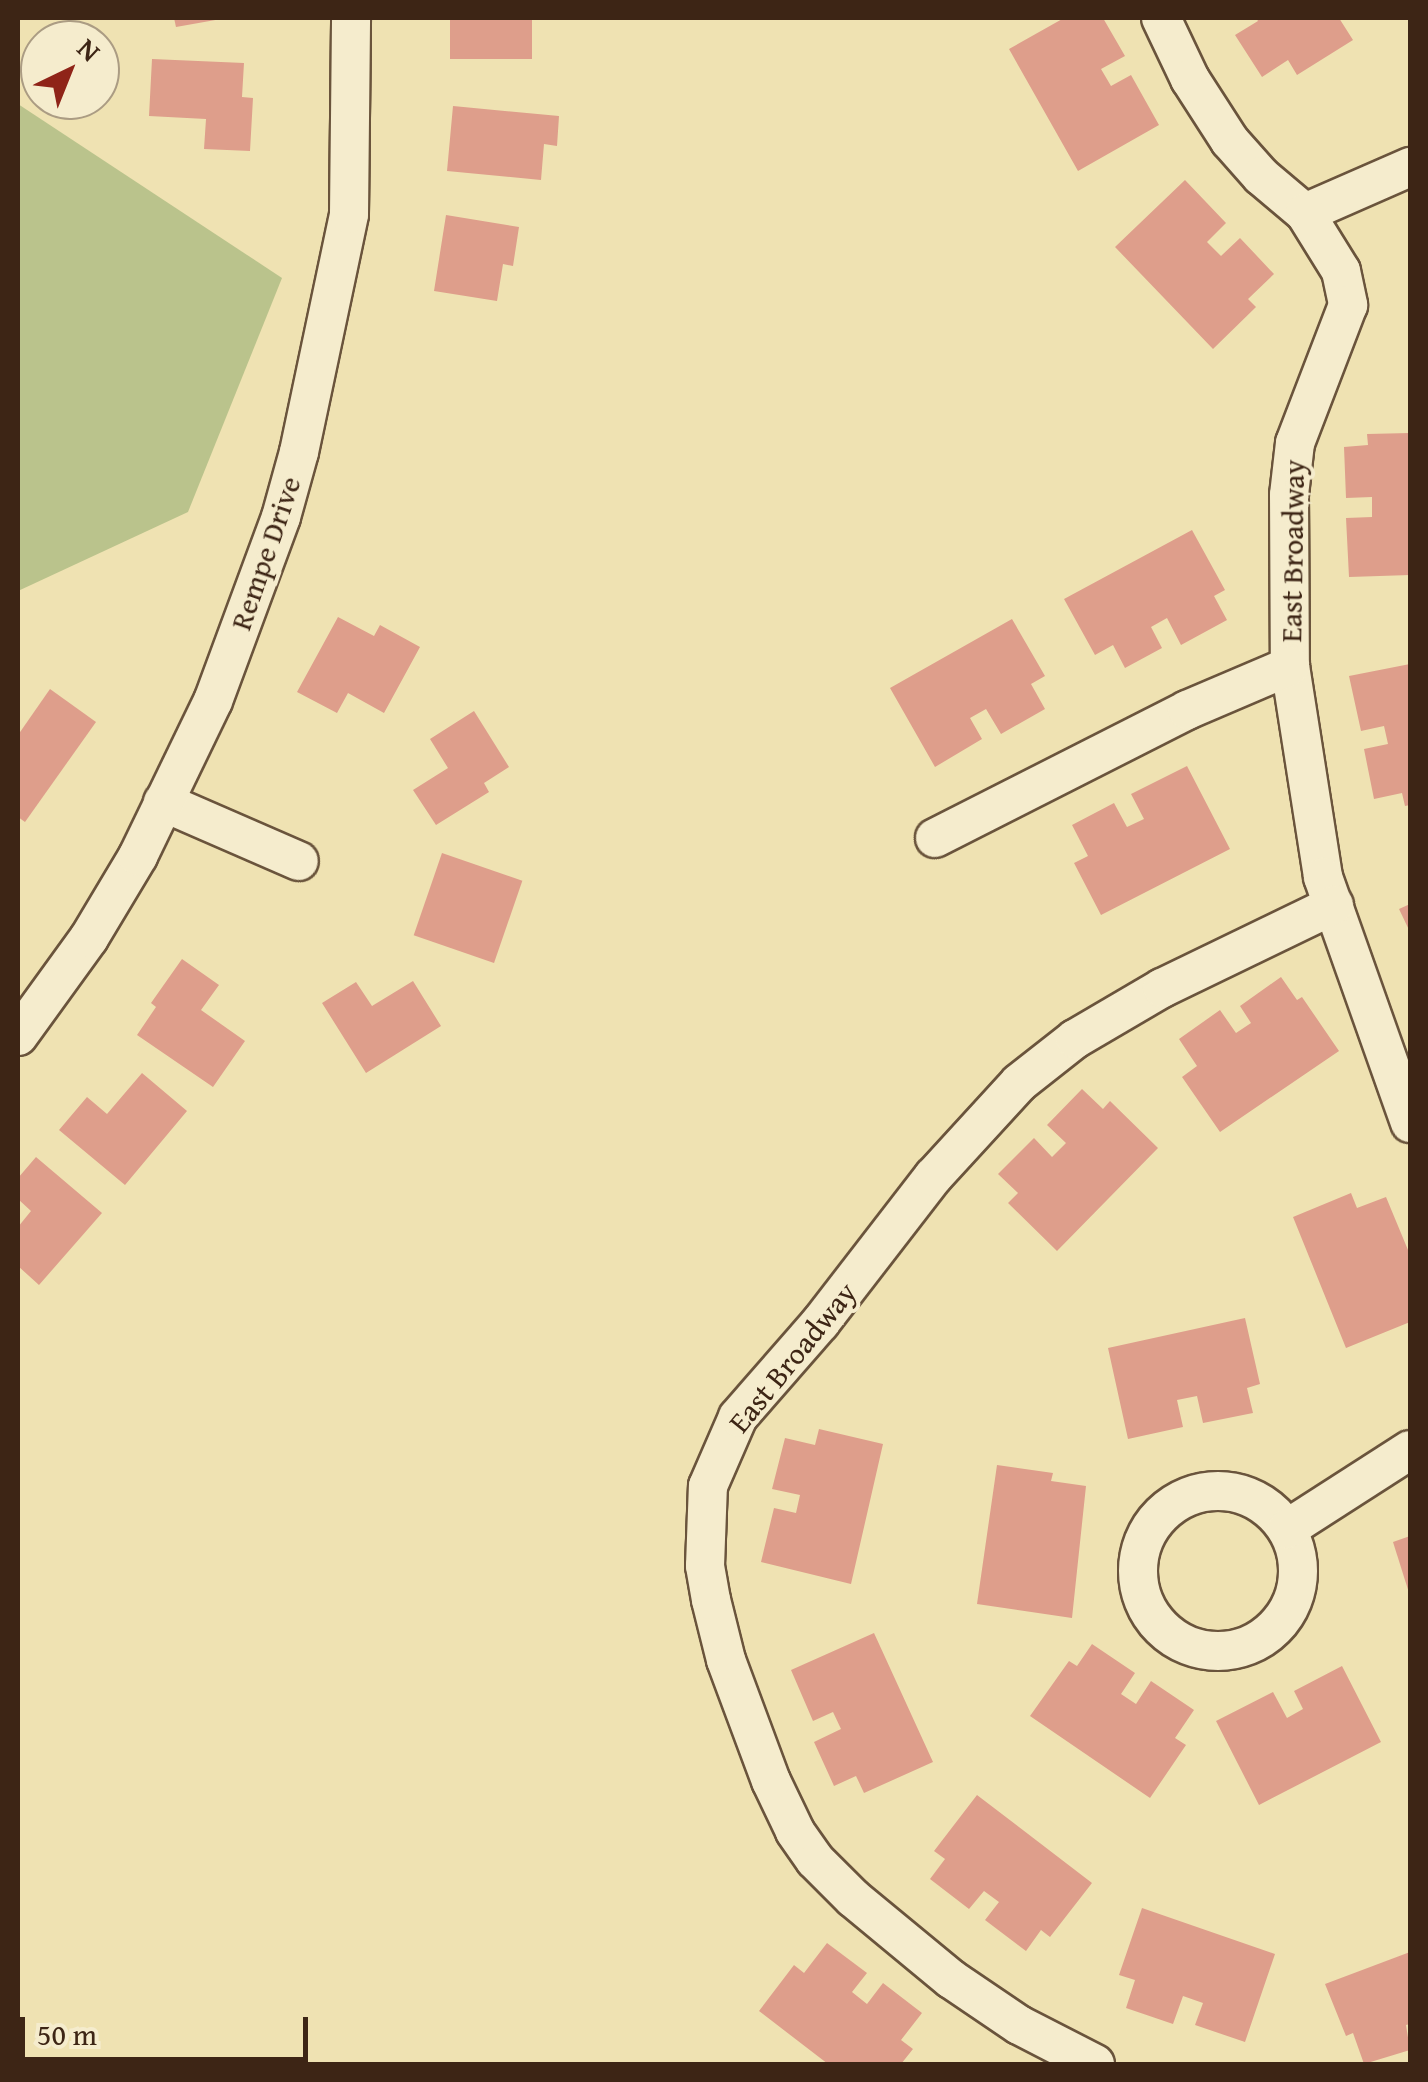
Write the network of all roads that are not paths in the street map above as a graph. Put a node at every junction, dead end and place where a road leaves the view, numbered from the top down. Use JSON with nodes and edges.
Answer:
{"nodes":[{"id":1,"x":351,"y":18,"type":"edge"},
{"id":2,"x":1161,"y":18,"type":"edge"},
{"id":3,"x":1410,"y":167,"type":"edge"},
{"id":4,"x":1305,"y":213,"type":"junction"},
{"id":5,"x":1290,"y":666,"type":"junction"},
{"id":6,"x":163,"y":802,"type":"junction"},
{"id":7,"x":935,"y":838,"type":"dead end"},
{"id":8,"x":299,"y":861,"type":"dead end"},
{"id":9,"x":1334,"y":905,"type":"junction"},
{"id":10,"x":18,"y":1036,"type":"edge"},
{"id":11,"x":1410,"y":1123,"type":"edge"},
{"id":12,"x":1410,"y":1450,"type":"edge"},
{"id":13,"x":1287,"y":1529,"type":"junction"},
{"id":14,"x":1094,"y":2064,"type":"edge"}],
"edges":[{"from":1,"to":6,"type":"street","name":"Rempe Drive"},
{"from":2,"to":4,"type":"street","name":"East Broadway"},
{"from":3,"to":4,"type":"street"},
{"from":4,"to":5,"type":"street","name":"East Broadway"},
{"from":5,"to":7,"type":"street"},
{"from":5,"to":9,"type":"street","name":"East Broadway"},
{"from":6,"to":8,"type":"street"},
{"from":6,"to":10,"type":"street","name":"Rempe Drive"},
{"from":9,"to":11,"type":"street","name":"East Broadway"},
{"from":9,"to":14,"type":"street","name":"East Broadway"},
{"from":12,"to":13,"type":"street"},
{"from":13,"to":13,"type":"street"}]}
